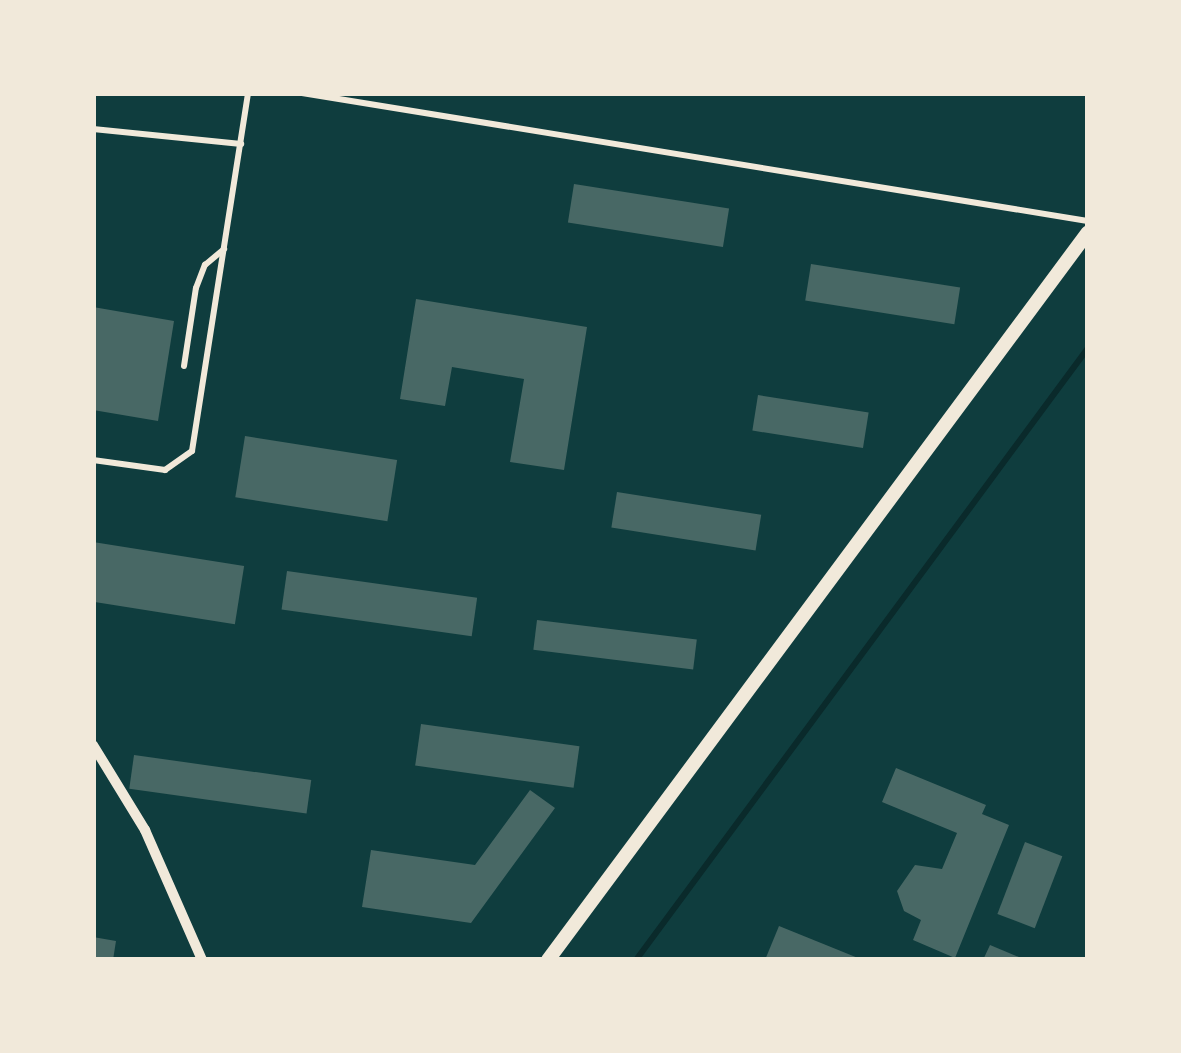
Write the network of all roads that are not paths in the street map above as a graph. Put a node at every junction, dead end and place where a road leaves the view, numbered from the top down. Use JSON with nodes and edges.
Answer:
{"nodes":[{"id":1,"x":248,"y":93,"type":"edge"},
{"id":2,"x":302,"y":93,"type":"edge"},
{"id":3,"x":93,"y":129,"type":"edge"},
{"id":4,"x":241,"y":144,"type":"junction"},
{"id":5,"x":1088,"y":221,"type":"edge"},
{"id":6,"x":1088,"y":232,"type":"edge"},
{"id":7,"x":224,"y":249,"type":"junction"},
{"id":8,"x":184,"y":366,"type":"dead end"},
{"id":9,"x":93,"y":460,"type":"edge"},
{"id":10,"x":93,"y":745,"type":"edge"},
{"id":11,"x":202,"y":960,"type":"edge"},
{"id":12,"x":548,"y":960,"type":"edge"}],
"edges":[{"from":1,"to":4,"type":"lane"},
{"from":2,"to":5,"type":"lane"},
{"from":3,"to":4,"type":"lane"},
{"from":4,"to":7,"type":"lane"},
{"from":6,"to":12,"type":"street"},
{"from":7,"to":8,"type":"lane"},
{"from":7,"to":9,"type":"lane"},
{"from":10,"to":11,"type":"street"}]}
